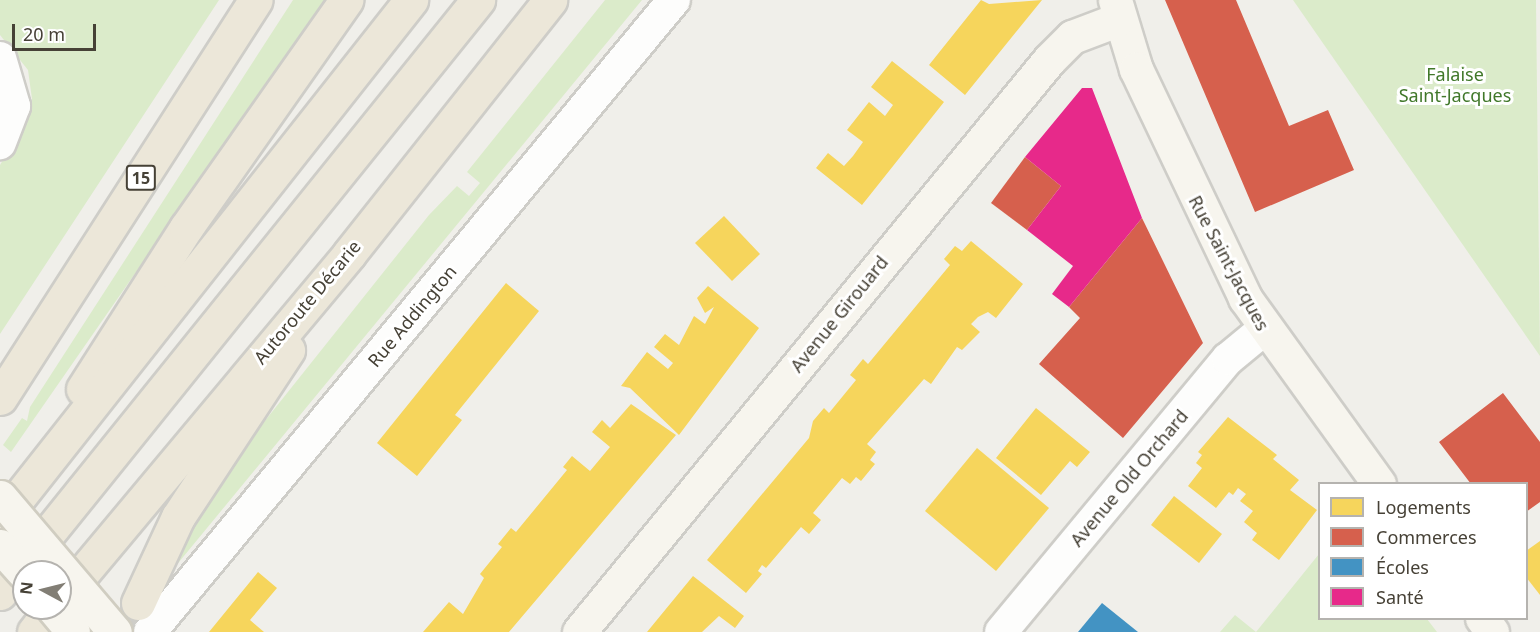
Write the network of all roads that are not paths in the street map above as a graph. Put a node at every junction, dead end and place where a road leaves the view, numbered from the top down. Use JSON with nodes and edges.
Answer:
{"nodes":[{"id":1,"x":256,"y":0,"type":"edge"},
{"id":2,"x":346,"y":0,"type":"edge"},
{"id":3,"x":411,"y":0,"type":"edge"},
{"id":4,"x":478,"y":0,"type":"edge"},
{"id":5,"x":550,"y":0,"type":"edge"},
{"id":6,"x":674,"y":0,"type":"edge"},
{"id":7,"x":1112,"y":7,"type":"edge"},
{"id":8,"x":0,"y":58,"type":"edge"},
{"id":9,"x":0,"y":142,"type":"edge"},
{"id":10,"x":349,"y":254,"type":"junction"},
{"id":11,"x":1263,"y":330,"type":"junction"},
{"id":12,"x":0,"y":398,"type":"edge"},
{"id":13,"x":1378,"y":482,"type":"edge"},
{"id":14,"x":0,"y":497,"type":"edge"},
{"id":15,"x":0,"y":521,"type":"edge"},
{"id":16,"x":0,"y":546,"type":"edge"},
{"id":17,"x":12,"y":560,"type":"edge"},
{"id":18,"x":72,"y":586,"type":"edge"},
{"id":19,"x":0,"y":593,"type":"edge"},
{"id":20,"x":144,"y":618,"type":"edge"},
{"id":21,"x":44,"y":620,"type":"edge"},
{"id":22,"x":64,"y":620,"type":"edge"},
{"id":23,"x":34,"y":632,"type":"edge"},
{"id":24,"x":74,"y":632,"type":"edge"},
{"id":25,"x":115,"y":632,"type":"edge"},
{"id":26,"x":579,"y":632,"type":"edge"},
{"id":27,"x":1001,"y":632,"type":"edge"}],
"edges":[{"from":1,"to":12,"type":"highway","number":"15"},
{"from":2,"to":15,"type":"highway"},
{"from":3,"to":15,"type":"highway"},
{"from":4,"to":19,"type":"highway"},
{"from":5,"to":10,"type":"highway","name":"Autoroute Décarie"},
{"from":6,"to":20,"type":"street","name":"Rue Addington"},
{"from":7,"to":11,"type":"main road","name":"Rue Saint-Jacques"},
{"from":7,"to":26,"type":"main road","name":"Avenue Girouard"},
{"from":8,"to":9,"type":"street"},
{"from":10,"to":18,"type":"highway","name":"Autoroute Décarie"},
{"from":10,"to":20,"type":"highway"},
{"from":11,"to":13,"type":"main road","name":"Rue Saint-Jacques"},
{"from":11,"to":27,"type":"street","name":"Avenue Old Orchard"},
{"from":14,"to":25,"type":"main road","bridge":true},
{"from":16,"to":17,"type":"main road","bridge":true},
{"from":21,"to":23,"type":"highway"},
{"from":22,"to":24,"type":"main road","bridge":true}]}
